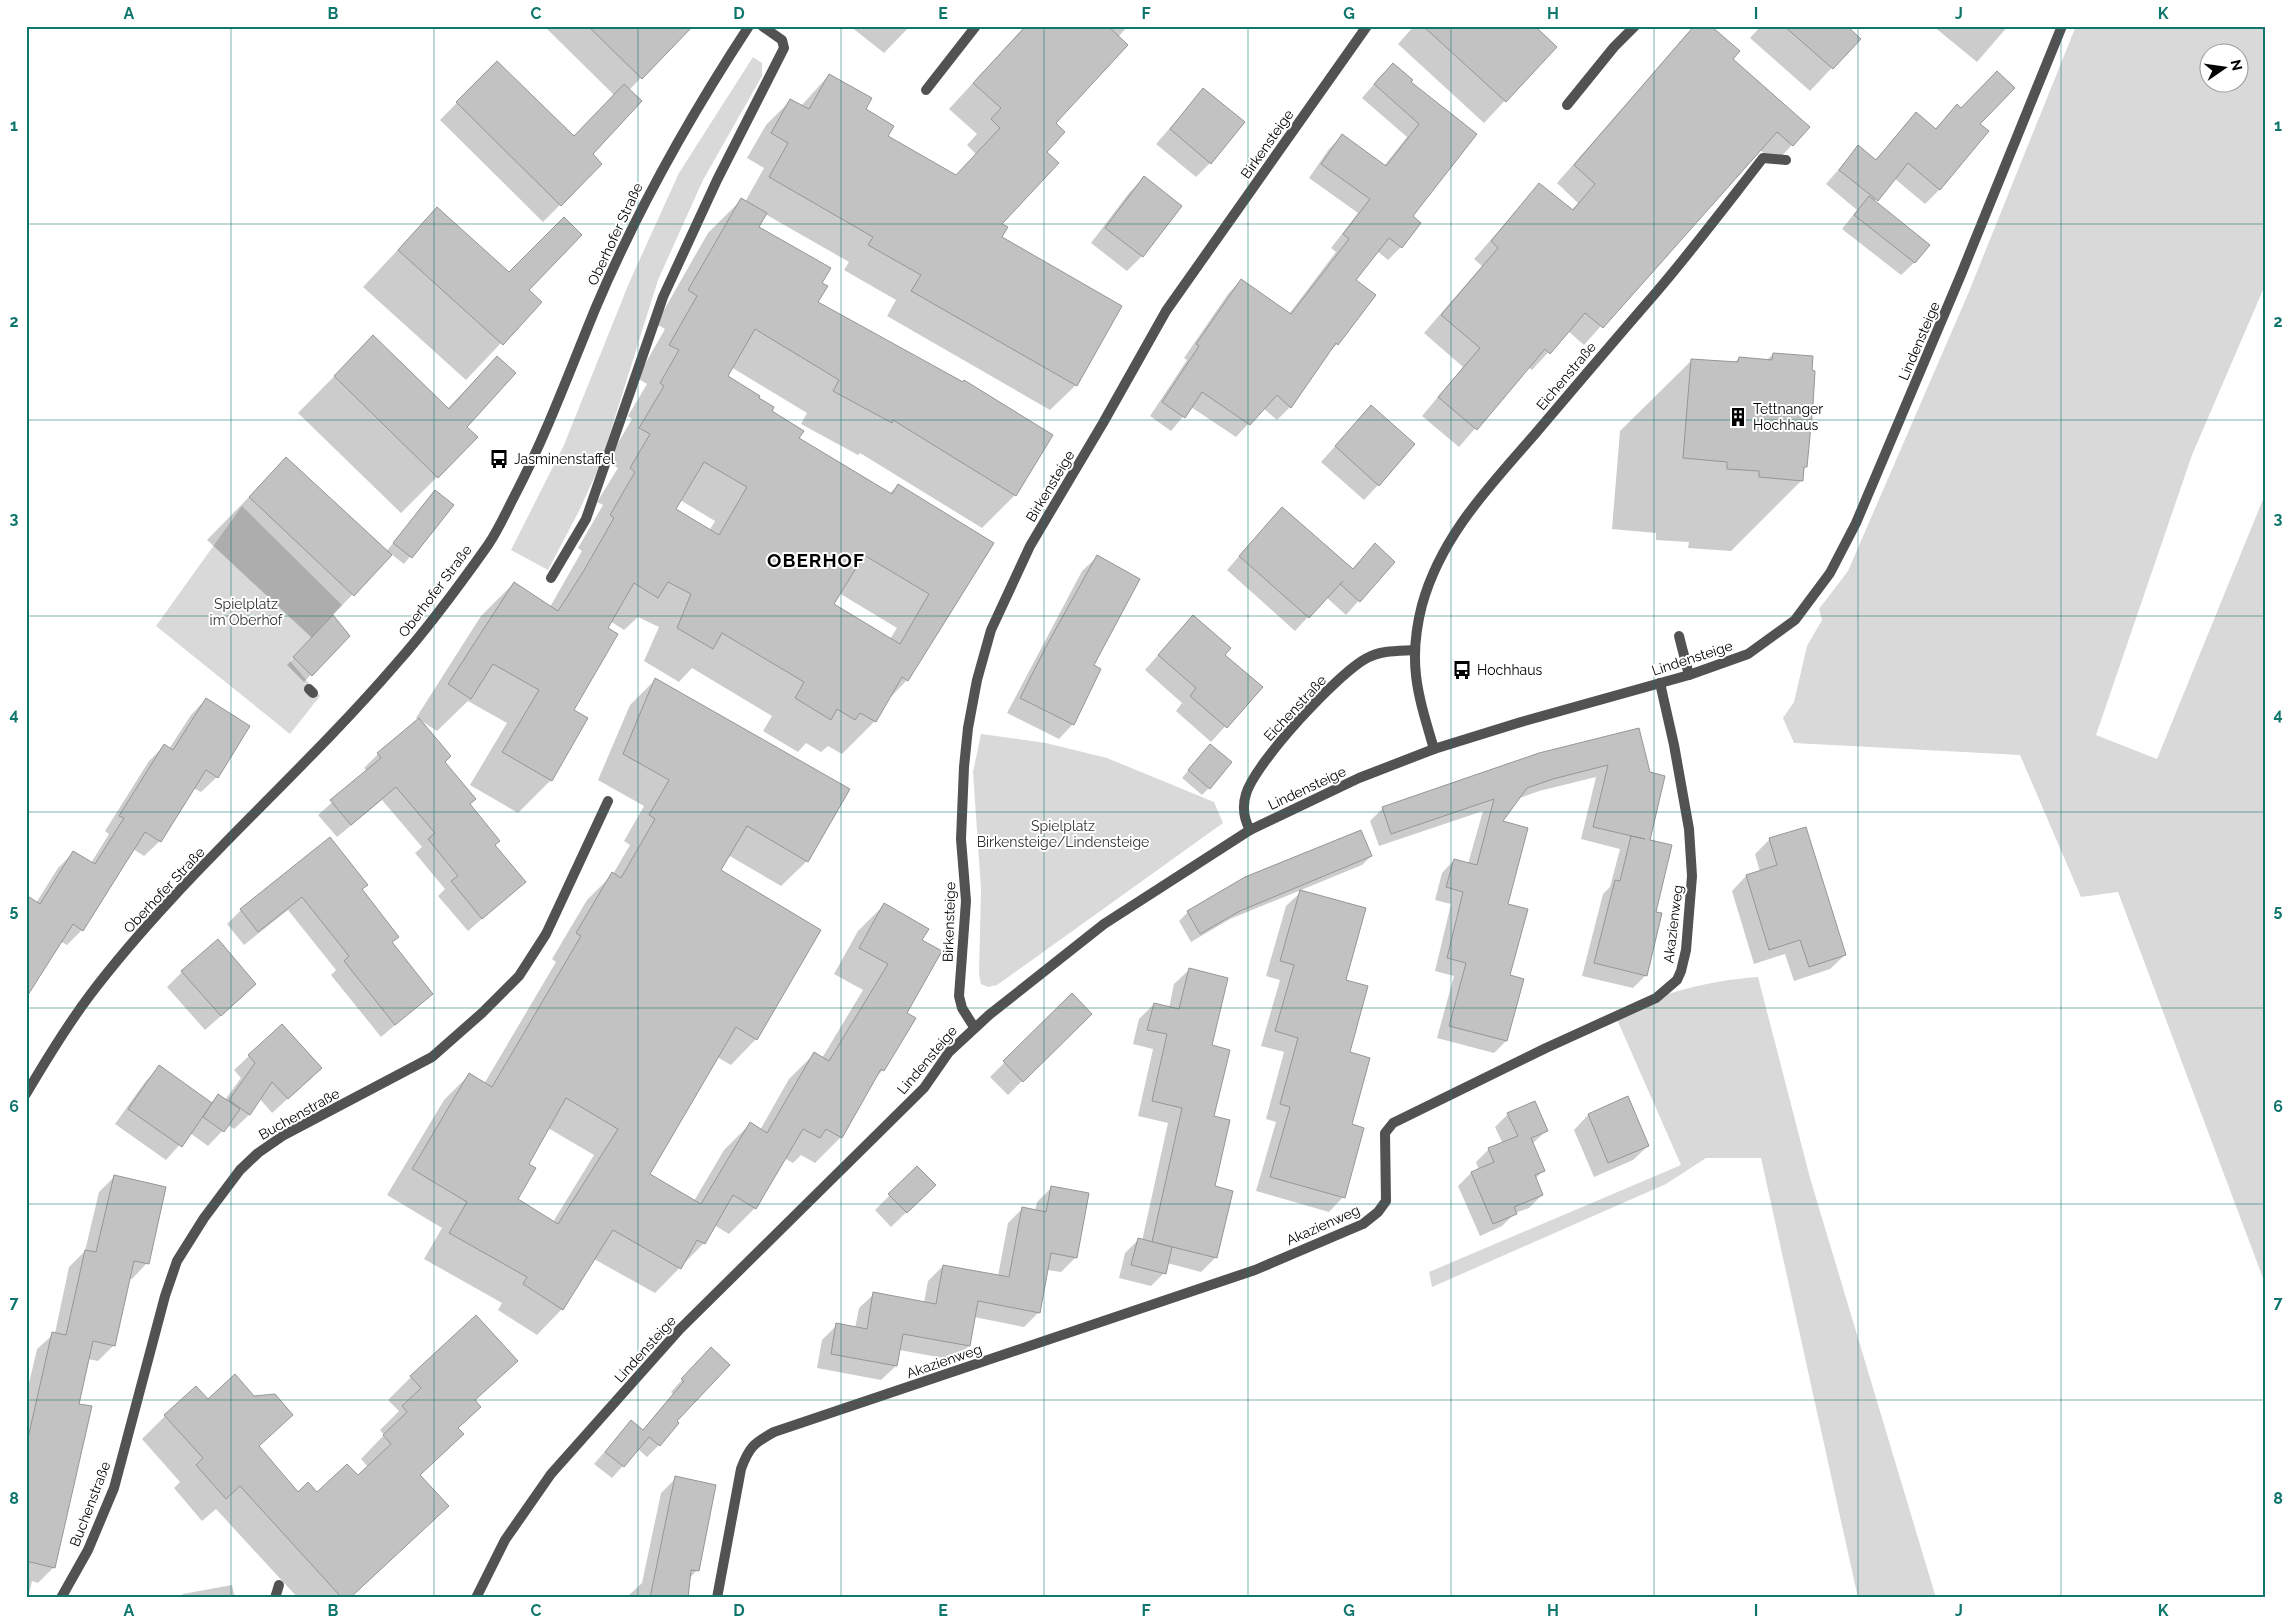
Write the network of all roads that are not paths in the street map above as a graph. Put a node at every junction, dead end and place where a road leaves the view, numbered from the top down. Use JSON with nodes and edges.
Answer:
{"nodes":[{"id":1,"x":749,"y":26,"type":"edge"},
{"id":2,"x":762,"y":26,"type":"edge"},
{"id":3,"x":976,"y":26,"type":"edge"},
{"id":4,"x":1367,"y":26,"type":"edge"},
{"id":5,"x":1635,"y":26,"type":"edge"},
{"id":6,"x":2062,"y":26,"type":"edge"},
{"id":7,"x":926,"y":90,"type":"dead end"},
{"id":8,"x":1567,"y":105,"type":"dead end"},
{"id":9,"x":1786,"y":160,"type":"dead end"},
{"id":10,"x":551,"y":578,"type":"dead end"},
{"id":11,"x":1679,"y":636,"type":"dead end"},
{"id":12,"x":1415,"y":650,"type":"junction"},
{"id":13,"x":1690,"y":675,"type":"junction"},
{"id":14,"x":1660,"y":683,"type":"junction"},
{"id":15,"x":1434,"y":749,"type":"junction"},
{"id":16,"x":608,"y":801,"type":"dead end"},
{"id":17,"x":1250,"y":830,"type":"junction"},
{"id":18,"x":974,"y":1027,"type":"junction"},
{"id":19,"x":26,"y":1094,"type":"edge"},
{"id":20,"x":279,"y":1585,"type":"dead end"},
{"id":21,"x":61,"y":1598,"type":"edge"},
{"id":22,"x":276,"y":1598,"type":"edge"},
{"id":23,"x":476,"y":1598,"type":"edge"},
{"id":24,"x":717,"y":1598,"type":"edge"}],
"edges":[{"from":1,"to":19,"type":"street","name":"Oberhofer Straße"},
{"from":2,"to":10,"type":"street"},
{"from":3,"to":7,"type":"street"},
{"from":4,"to":18,"type":"street","name":"Birkensteige"},
{"from":5,"to":8,"type":"street"},
{"from":6,"to":13,"type":"street","name":"Lindensteige"},
{"from":9,"to":12,"type":"street","name":"Eichenstraße"},
{"from":11,"to":13,"type":"street"},
{"from":12,"to":15,"type":"street","name":"Eichenstraße"},
{"from":12,"to":17,"type":"street","name":"Eichenstraße"},
{"from":13,"to":14,"type":"street","name":"Lindensteige"},
{"from":14,"to":15,"type":"street","name":"Lindensteige"},
{"from":14,"to":24,"type":"street","name":"Akazienweg"},
{"from":15,"to":17,"type":"street","name":"Lindensteige"},
{"from":16,"to":21,"type":"street","name":"Buchenstraße"},
{"from":17,"to":18,"type":"street","name":"Lindensteige"},
{"from":18,"to":23,"type":"street","name":"Lindensteige"},
{"from":20,"to":22,"type":"street"}]}
